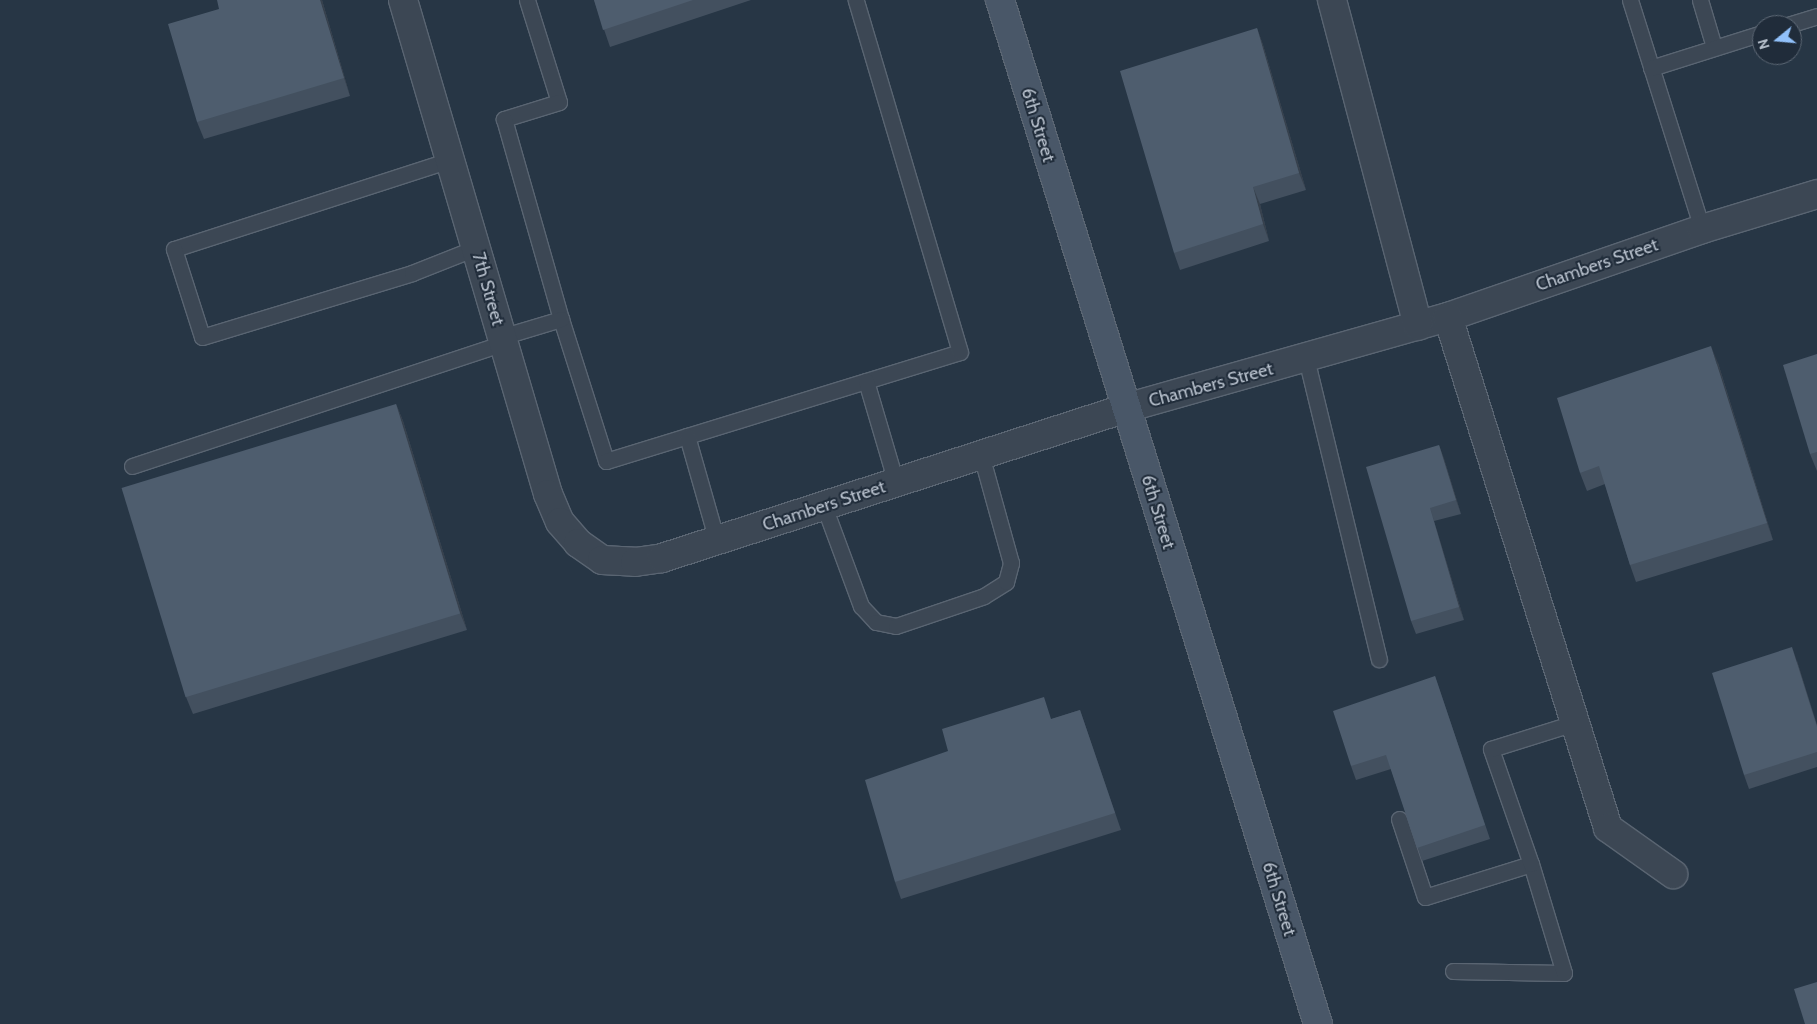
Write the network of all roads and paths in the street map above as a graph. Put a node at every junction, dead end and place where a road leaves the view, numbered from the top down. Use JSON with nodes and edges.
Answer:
{"nodes":[{"id":1,"x":403,"y":0,"type":"edge"},
{"id":2,"x":527,"y":0,"type":"edge"},
{"id":3,"x":856,"y":0,"type":"edge"},
{"id":4,"x":1000,"y":0,"type":"edge"},
{"id":5,"x":1332,"y":0,"type":"edge"},
{"id":6,"x":1630,"y":0,"type":"edge"},
{"id":7,"x":1700,"y":0,"type":"edge"},
{"id":8,"x":1817,"y":16,"type":"edge"},
{"id":9,"x":1802,"y":21,"type":"edge"},
{"id":10,"x":1752,"y":36,"type":"edge"},
{"id":11,"x":1714,"y":47,"type":"junction"},
{"id":12,"x":1651,"y":68,"type":"junction"},
{"id":13,"x":450,"y":160,"type":"junction"},
{"id":14,"x":1817,"y":194,"type":"edge"},
{"id":15,"x":1702,"y":229,"type":"junction"},
{"id":16,"x":476,"y":248,"type":"junction"},
{"id":17,"x":1448,"y":317,"type":"junction"},
{"id":18,"x":561,"y":319,"type":"junction"},
{"id":19,"x":1418,"y":326,"type":"junction"},
{"id":20,"x":502,"y":340,"type":"junction"},
{"id":21,"x":1306,"y":358,"type":"junction"},
{"id":22,"x":866,"y":381,"type":"junction"},
{"id":23,"x":1126,"y":408,"type":"junction"},
{"id":24,"x":687,"y":436,"type":"junction"},
{"id":25,"x":981,"y":455,"type":"junction"},
{"id":26,"x":132,"y":466,"type":"dead end"},
{"id":27,"x":896,"y":483,"type":"junction"},
{"id":28,"x":824,"y":506,"type":"junction"},
{"id":29,"x":717,"y":540,"type":"junction"},
{"id":30,"x":602,"y":560,"type":"joint"},
{"id":31,"x":1379,"y":659,"type":"dead end"},
{"id":32,"x":1574,"y":723,"type":"junction"},
{"id":33,"x":1399,"y":818,"type":"edge"},
{"id":34,"x":1531,"y":864,"type":"junction"},
{"id":35,"x":1673,"y":874,"type":"dead end"},
{"id":36,"x":1453,"y":971,"type":"dead end"},
{"id":37,"x":1318,"y":1024,"type":"edge"}],
"edges":[{"from":1,"to":13,"type":"street","name":"7th Street"},
{"from":2,"to":18,"type":"lane"},
{"from":3,"to":22,"type":"lane"},
{"from":4,"to":23,"type":"main road","name":"6th Street"},
{"from":5,"to":19,"type":"street"},
{"from":6,"to":12,"type":"lane"},
{"from":7,"to":11,"type":"lane"},
{"from":8,"to":9,"type":"lane"},
{"from":10,"to":11,"type":"lane"},
{"from":11,"to":12,"type":"lane"},
{"from":12,"to":15,"type":"lane"},
{"from":13,"to":16,"type":"street","name":"7th Street"},
{"from":13,"to":16,"type":"lane"},
{"from":14,"to":15,"type":"street","name":"Chambers Street"},
{"from":15,"to":17,"type":"street","name":"Chambers Street"},
{"from":16,"to":20,"type":"street","name":"7th Street"},
{"from":17,"to":19,"type":"street","name":"Chambers Street"},
{"from":17,"to":32,"type":"street"},
{"from":18,"to":20,"type":"lane"},
{"from":18,"to":24,"type":"lane"},
{"from":19,"to":21,"type":"street","name":"Chambers Street"},
{"from":20,"to":26,"type":"lane"},
{"from":20,"to":30,"type":"street","name":"7th Street"},
{"from":21,"to":23,"type":"street","name":"Chambers Street"},
{"from":21,"to":31,"type":"lane"},
{"from":22,"to":24,"type":"lane"},
{"from":22,"to":27,"type":"lane"},
{"from":23,"to":25,"type":"street","name":"Chambers Street"},
{"from":23,"to":37,"type":"main road","name":"6th Street"},
{"from":24,"to":29,"type":"lane"},
{"from":25,"to":27,"type":"street","name":"Chambers Street"},
{"from":25,"to":28,"type":"lane"},
{"from":27,"to":28,"type":"street","name":"Chambers Street"},
{"from":28,"to":29,"type":"street","name":"Chambers Street"},
{"from":29,"to":30,"type":"street","name":"Chambers Street"},
{"from":32,"to":34,"type":"lane"},
{"from":32,"to":35,"type":"street"},
{"from":33,"to":34,"type":"lane"},
{"from":34,"to":36,"type":"lane"}]}
